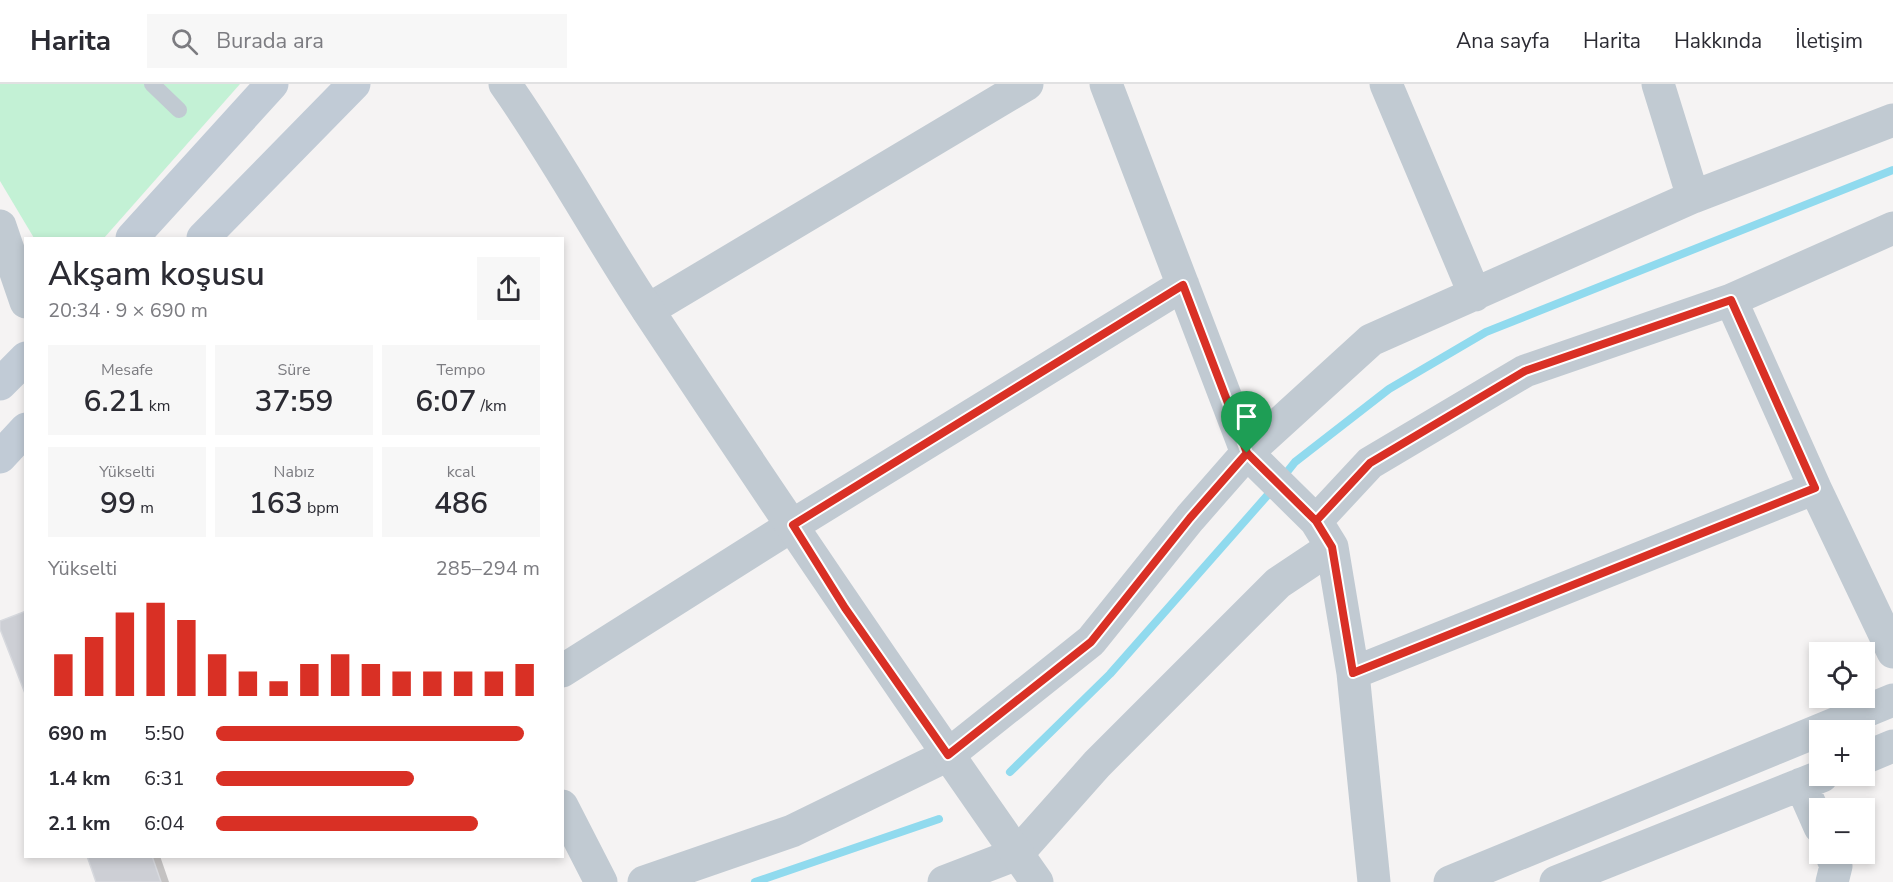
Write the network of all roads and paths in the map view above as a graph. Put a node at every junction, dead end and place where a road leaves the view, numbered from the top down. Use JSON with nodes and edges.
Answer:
{"nodes":[{"id":1,"x":152,"y":84,"type":"edge"},
{"id":2,"x":272,"y":84,"type":"edge"},
{"id":3,"x":354,"y":84,"type":"edge"},
{"id":4,"x":505,"y":84,"type":"edge"},
{"id":5,"x":1027,"y":84,"type":"edge"},
{"id":6,"x":1106,"y":84,"type":"edge"},
{"id":7,"x":1386,"y":84,"type":"edge"},
{"id":8,"x":1658,"y":84,"type":"edge"},
{"id":9,"x":179,"y":110,"type":"dead end"},
{"id":10,"x":1893,"y":120,"type":"edge"},
{"id":11,"x":1693,"y":197,"type":"junction"},
{"id":12,"x":0,"y":226,"type":"edge"},
{"id":13,"x":1893,"y":228,"type":"edge"},
{"id":14,"x":133,"y":237,"type":"edge"},
{"id":15,"x":204,"y":237,"type":"edge"},
{"id":16,"x":1183,"y":285,"type":"junction"},
{"id":17,"x":1475,"y":295,"type":"junction"},
{"id":18,"x":24,"y":296,"type":"edge"},
{"id":19,"x":1731,"y":300,"type":"junction"},
{"id":20,"x":648,"y":310,"type":"junction"},
{"id":21,"x":24,"y":360,"type":"edge"},
{"id":22,"x":0,"y":384,"type":"edge"},
{"id":23,"x":24,"y":431,"type":"edge"},
{"id":24,"x":1247,"y":453,"type":"junction"},
{"id":25,"x":0,"y":457,"type":"edge"},
{"id":26,"x":1815,"y":488,"type":"junction"},
{"id":27,"x":793,"y":525,"type":"junction"},
{"id":28,"x":1324,"y":534,"type":"junction"},
{"id":29,"x":1893,"y":652,"type":"edge"},
{"id":30,"x":564,"y":670,"type":"edge"},
{"id":31,"x":1353,"y":673,"type":"junction"},
{"id":32,"x":1893,"y":700,"type":"edge"},
{"id":33,"x":1893,"y":746,"type":"edge"},
{"id":34,"x":1875,"y":753,"type":"edge"},
{"id":35,"x":948,"y":755,"type":"junction"},
{"id":36,"x":1809,"y":781,"type":"edge"},
{"id":37,"x":564,"y":810,"type":"edge"},
{"id":38,"x":1017,"y":854,"type":"junction"},
{"id":39,"x":1835,"y":864,"type":"edge"},
{"id":40,"x":602,"y":882,"type":"edge"},
{"id":41,"x":644,"y":882,"type":"edge"},
{"id":42,"x":944,"y":882,"type":"edge"},
{"id":43,"x":1037,"y":882,"type":"edge"},
{"id":44,"x":1374,"y":882,"type":"edge"},
{"id":45,"x":1450,"y":882,"type":"edge"},
{"id":46,"x":1556,"y":882,"type":"edge"},
{"id":47,"x":1832,"y":882,"type":"edge"}],
"edges":[{"from":1,"to":9,"type":"lane"},
{"from":2,"to":14,"type":"main road"},
{"from":3,"to":15,"type":"main road"},
{"from":4,"to":20,"type":"street"},
{"from":5,"to":20,"type":"street"},
{"from":6,"to":16,"type":"street"},
{"from":7,"to":17,"type":"street"},
{"from":8,"to":11,"type":"street"},
{"from":10,"to":11,"type":"street"},
{"from":11,"to":17,"type":"street"},
{"from":12,"to":18,"type":"street"},
{"from":13,"to":19,"type":"street"},
{"from":16,"to":24,"type":"street"},
{"from":16,"to":27,"type":"street"},
{"from":17,"to":24,"type":"street"},
{"from":19,"to":26,"type":"street"},
{"from":19,"to":28,"type":"street"},
{"from":20,"to":27,"type":"street"},
{"from":21,"to":22,"type":"main road"},
{"from":23,"to":25,"type":"main road"},
{"from":24,"to":28,"type":"street"},
{"from":24,"to":35,"type":"street"},
{"from":26,"to":29,"type":"street"},
{"from":26,"to":31,"type":"street"},
{"from":27,"to":30,"type":"street"},
{"from":27,"to":35,"type":"street"},
{"from":28,"to":31,"type":"street"},
{"from":28,"to":38,"type":"street"},
{"from":31,"to":44,"type":"street"},
{"from":32,"to":45,"type":"street"},
{"from":33,"to":34,"type":"street"},
{"from":35,"to":38,"type":"street"},
{"from":35,"to":41,"type":"street"},
{"from":36,"to":46,"type":"street"},
{"from":37,"to":40,"type":"street"},
{"from":38,"to":42,"type":"street"},
{"from":38,"to":43,"type":"street"},
{"from":39,"to":47,"type":"street"}]}
